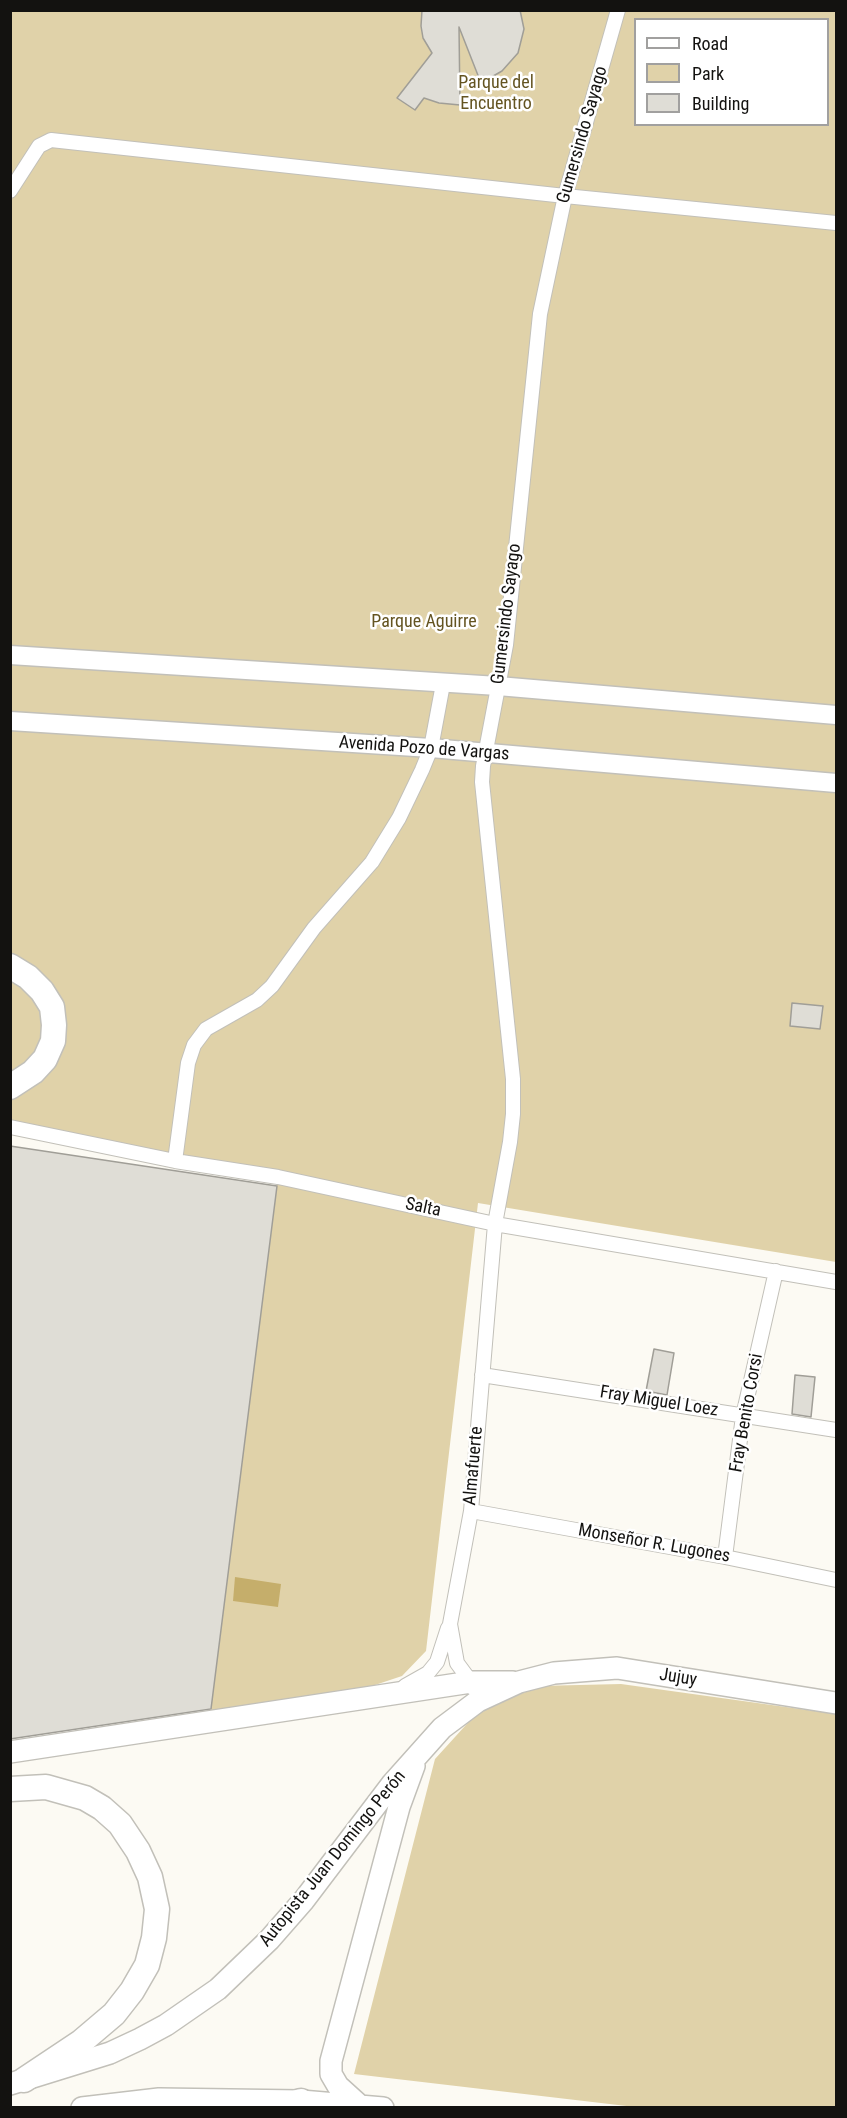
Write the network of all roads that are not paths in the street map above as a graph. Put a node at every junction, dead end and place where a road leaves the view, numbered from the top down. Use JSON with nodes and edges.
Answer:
{"nodes":[{"id":1,"x":618,"y":10,"type":"edge"},
{"id":2,"x":10,"y":191,"type":"edge"},
{"id":3,"x":566,"y":196,"type":"junction"},
{"id":4,"x":837,"y":223,"type":"edge"},
{"id":5,"x":10,"y":655,"type":"edge"},
{"id":6,"x":443,"y":684,"type":"junction"},
{"id":7,"x":498,"y":686,"type":"junction"},
{"id":8,"x":837,"y":715,"type":"edge"},
{"id":9,"x":10,"y":721,"type":"edge"},
{"id":10,"x":431,"y":748,"type":"junction"},
{"id":11,"x":485,"y":753,"type":"junction"},
{"id":12,"x":837,"y":783,"type":"edge"},
{"id":13,"x":10,"y":966,"type":"edge"},
{"id":14,"x":10,"y":1087,"type":"edge"},
{"id":15,"x":10,"y":1127,"type":"edge"},
{"id":16,"x":176,"y":1161,"type":"junction"},
{"id":17,"x":495,"y":1224,"type":"junction"},
{"id":18,"x":776,"y":1271,"type":"junction"},
{"id":19,"x":837,"y":1282,"type":"edge"},
{"id":20,"x":482,"y":1375,"type":"junction"},
{"id":21,"x":743,"y":1416,"type":"junction"},
{"id":22,"x":837,"y":1430,"type":"edge"},
{"id":23,"x":471,"y":1511,"type":"junction"},
{"id":24,"x":725,"y":1557,"type":"junction"},
{"id":25,"x":837,"y":1580,"type":"edge"},
{"id":26,"x":450,"y":1623,"type":"junction"},
{"id":27,"x":519,"y":1682,"type":"joint"},
{"id":28,"x":475,"y":1692,"type":"junction"},
{"id":29,"x":387,"y":1695,"type":"junction"},
{"id":30,"x":837,"y":1703,"type":"edge"},
{"id":31,"x":10,"y":1752,"type":"edge"},
{"id":32,"x":418,"y":1754,"type":"junction"},
{"id":33,"x":10,"y":1789,"type":"edge"},
{"id":34,"x":17,"y":2082,"type":"edge"},
{"id":35,"x":289,"y":2104,"type":"edge"},
{"id":36,"x":359,"y":2105,"type":"junction"},
{"id":37,"x":82,"y":2108,"type":"edge"},
{"id":38,"x":383,"y":2108,"type":"edge"}],
"edges":[{"from":1,"to":3,"type":"street","name":"Gumersindo Sayago"},
{"from":2,"to":3,"type":"street"},
{"from":3,"to":4,"type":"street"},
{"from":3,"to":7,"type":"street","name":"Gumersindo Sayago"},
{"from":5,"to":6,"type":"main road"},
{"from":6,"to":7,"type":"main road"},
{"from":6,"to":10,"type":"street"},
{"from":7,"to":8,"type":"main road"},
{"from":7,"to":11,"type":"street","name":"Gumersindo Sayago"},
{"from":9,"to":10,"type":"main road","name":"Avenida Pozo de Vargas"},
{"from":10,"to":11,"type":"main road","name":"Avenida Pozo de Vargas"},
{"from":10,"to":16,"type":"street"},
{"from":11,"to":12,"type":"main road","name":"Avenida Pozo de Vargas"},
{"from":11,"to":17,"type":"street","name":"Gumersindo Sayago"},
{"from":13,"to":14,"type":"highway"},
{"from":15,"to":16,"type":"street","name":"Salta"},
{"from":16,"to":17,"type":"street","name":"Salta"},
{"from":17,"to":18,"type":"street","name":"Salta"},
{"from":17,"to":20,"type":"street","name":"Almafuerte"},
{"from":18,"to":19,"type":"street","name":"Salta"},
{"from":18,"to":21,"type":"street","name":"Fray Benito Corsi"},
{"from":20,"to":21,"type":"street","name":"Fray Miguel Loez"},
{"from":20,"to":23,"type":"street","name":"Almafuerte"},
{"from":21,"to":22,"type":"street","name":"Fray Miguel Loez"},
{"from":21,"to":24,"type":"street","name":"Fray Benito Corsi"},
{"from":23,"to":24,"type":"street","name":"Monseñor R. Lugones"},
{"from":23,"to":26,"type":"street","name":"Almafuerte"},
{"from":24,"to":25,"type":"street","name":"Monseñor R. Lugones"},
{"from":26,"to":28,"type":"street","name":"Almafuerte"},
{"from":26,"to":29,"type":"street"},
{"from":27,"to":28,"type":"main road","name":"Autopista Juan Domingo Perón"},
{"from":27,"to":30,"type":"main road","name":"Jujuy"},
{"from":28,"to":29,"type":"main road"},
{"from":28,"to":32,"type":"main road","name":"Autopista Juan Domingo Perón"},
{"from":29,"to":31,"type":"main road"},
{"from":32,"to":34,"type":"main road","name":"Autopista Juan Domingo Perón"},
{"from":32,"to":36,"type":"main road"},
{"from":33,"to":34,"type":"highway"},
{"from":35,"to":36,"type":"main road"},
{"from":35,"to":37,"type":"main road"},
{"from":36,"to":38,"type":"main road"}]}
